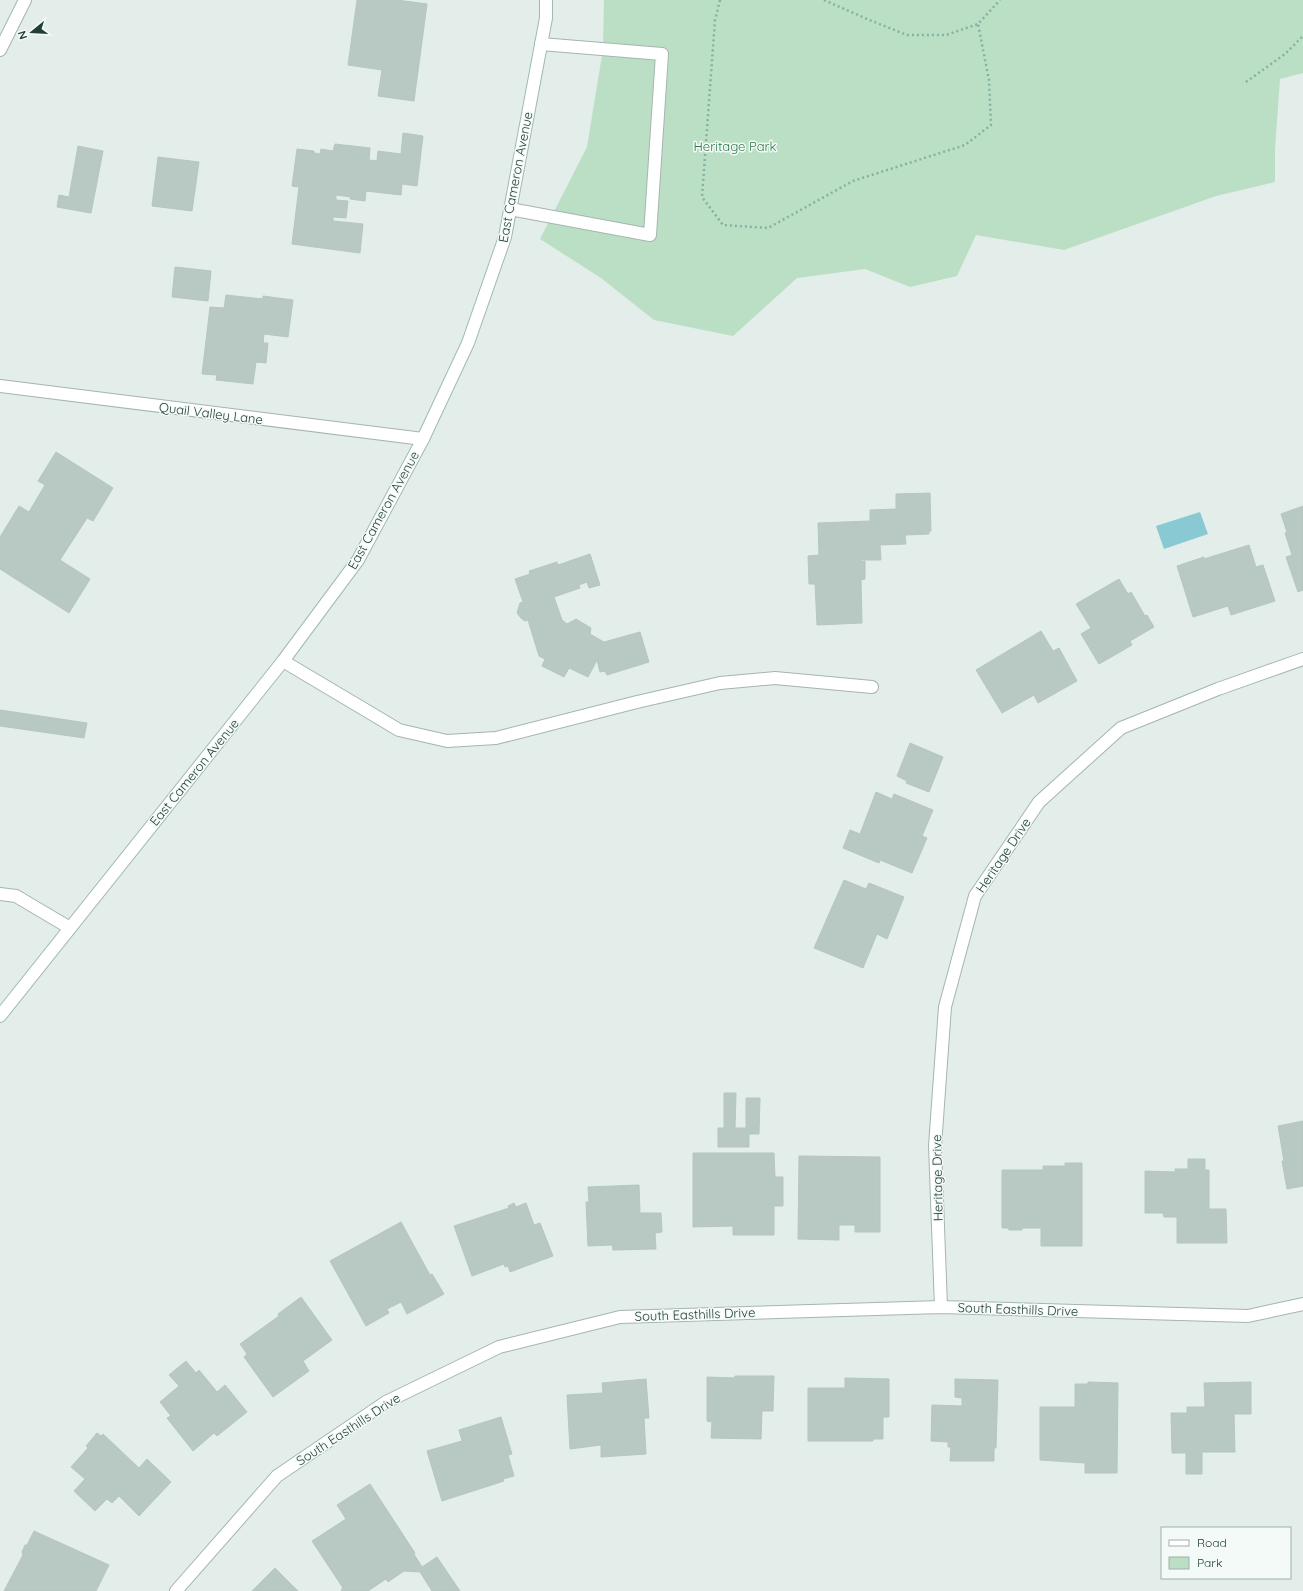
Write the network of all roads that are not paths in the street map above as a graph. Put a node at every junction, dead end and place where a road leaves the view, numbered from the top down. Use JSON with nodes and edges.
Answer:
{"nodes":[{"id":1,"x":24,"y":0,"type":"edge"},
{"id":2,"x":546,"y":0,"type":"edge"},
{"id":3,"x":541,"y":44,"type":"junction"},
{"id":4,"x":0,"y":50,"type":"edge"},
{"id":5,"x":510,"y":209,"type":"junction"},
{"id":6,"x":0,"y":386,"type":"edge"},
{"id":7,"x":423,"y":439,"type":"junction"},
{"id":8,"x":1303,"y":659,"type":"edge"},
{"id":9,"x":283,"y":661,"type":"junction"},
{"id":10,"x":872,"y":687,"type":"dead end"},
{"id":11,"x":0,"y":894,"type":"edge"},
{"id":12,"x":70,"y":928,"type":"junction"},
{"id":13,"x":0,"y":1016,"type":"edge"},
{"id":14,"x":1303,"y":1304,"type":"edge"},
{"id":15,"x":941,"y":1307,"type":"junction"},
{"id":16,"x":176,"y":1591,"type":"edge"}],
"edges":[{"from":1,"to":4,"type":"street"},
{"from":2,"to":3,"type":"street","name":"East Cameron Avenue"},
{"from":3,"to":5,"type":"street","name":"East Cameron Avenue"},
{"from":3,"to":5,"type":"street"},
{"from":5,"to":7,"type":"street","name":"East Cameron Avenue"},
{"from":6,"to":7,"type":"street","name":"Quail Valley Lane"},
{"from":7,"to":9,"type":"street","name":"East Cameron Avenue"},
{"from":8,"to":15,"type":"street","name":"Heritage Drive"},
{"from":9,"to":10,"type":"street"},
{"from":9,"to":12,"type":"street","name":"East Cameron Avenue"},
{"from":11,"to":12,"type":"street"},
{"from":12,"to":13,"type":"street","name":"East Cameron Avenue"},
{"from":14,"to":15,"type":"street","name":"South Easthills Drive"},
{"from":15,"to":16,"type":"street","name":"South Easthills Drive"}]}
